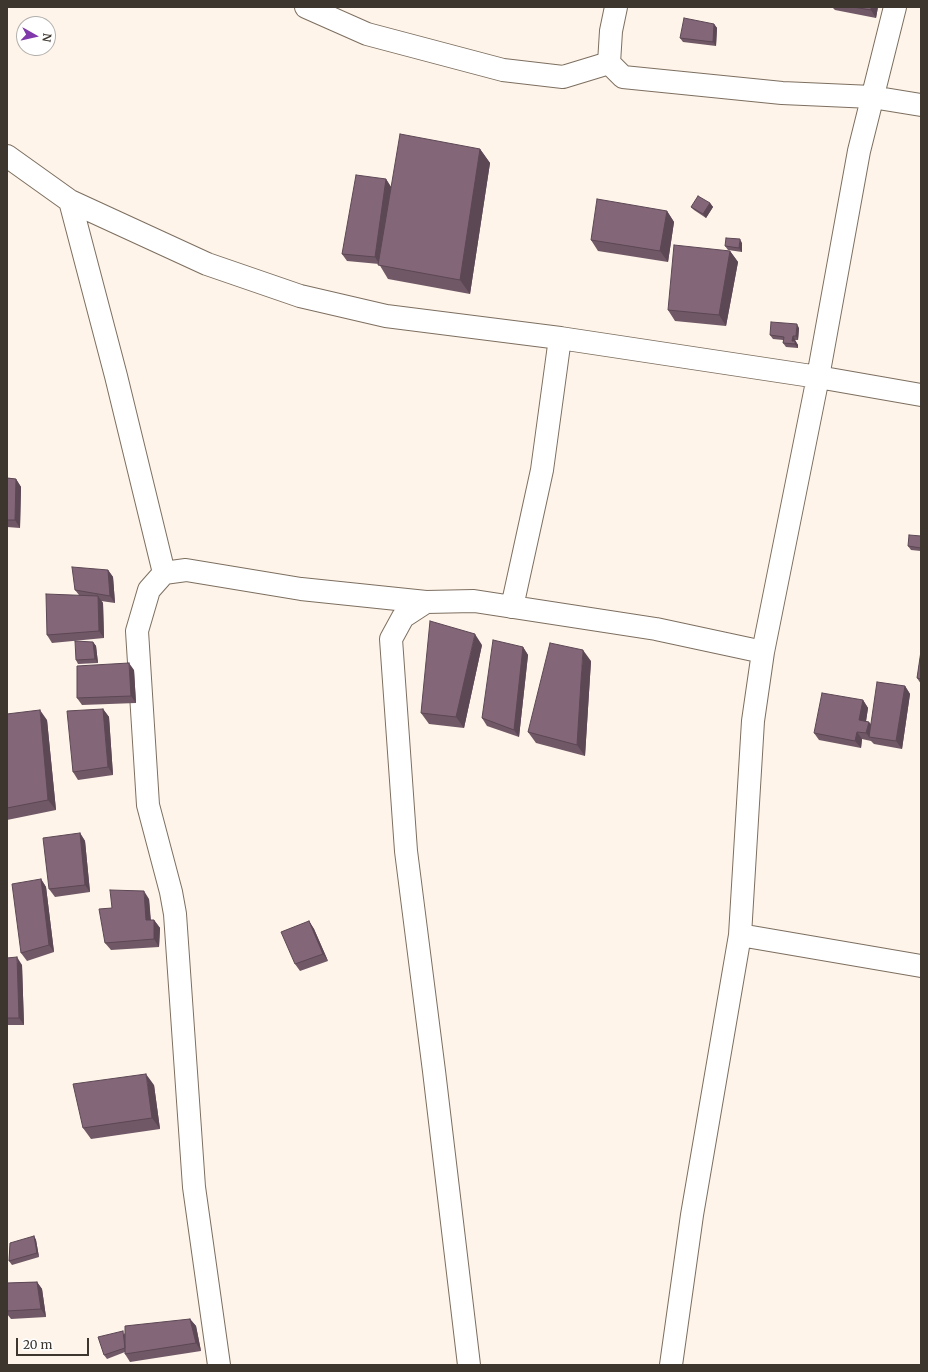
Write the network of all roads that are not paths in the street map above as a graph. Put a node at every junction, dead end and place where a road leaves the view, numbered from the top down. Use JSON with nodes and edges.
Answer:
{"nodes":[{"id":1,"x":306,"y":7,"type":"edge"},
{"id":2,"x":616,"y":7,"type":"edge"},
{"id":3,"x":895,"y":7,"type":"edge"},
{"id":4,"x":609,"y":63,"type":"junction"},
{"id":5,"x":872,"y":97,"type":"junction"},
{"id":6,"x":921,"y":105,"type":"edge"},
{"id":7,"x":7,"y":156,"type":"edge"},
{"id":8,"x":70,"y":201,"type":"junction"},
{"id":9,"x":560,"y":338,"type":"junction"},
{"id":10,"x":818,"y":377,"type":"junction"},
{"id":11,"x":921,"y":395,"type":"edge"},
{"id":12,"x":164,"y":573,"type":"junction"},
{"id":13,"x":426,"y":602,"type":"junction"},
{"id":14,"x":512,"y":607,"type":"junction"},
{"id":15,"x":762,"y":652,"type":"junction"},
{"id":16,"x":740,"y":935,"type":"junction"},
{"id":17,"x":921,"y":966,"type":"edge"},
{"id":18,"x":219,"y":1365,"type":"edge"},
{"id":19,"x":469,"y":1365,"type":"edge"},
{"id":20,"x":671,"y":1365,"type":"edge"}],
"edges":[{"from":1,"to":4,"type":"street"},
{"from":2,"to":4,"type":"street"},
{"from":3,"to":5,"type":"street"},
{"from":4,"to":5,"type":"street"},
{"from":5,"to":6,"type":"street"},
{"from":5,"to":10,"type":"street"},
{"from":7,"to":8,"type":"street"},
{"from":8,"to":9,"type":"street"},
{"from":8,"to":12,"type":"street"},
{"from":9,"to":10,"type":"street"},
{"from":9,"to":14,"type":"street"},
{"from":10,"to":11,"type":"street"},
{"from":10,"to":15,"type":"street"},
{"from":12,"to":13,"type":"street"},
{"from":12,"to":18,"type":"street"},
{"from":13,"to":14,"type":"street"},
{"from":13,"to":19,"type":"street"},
{"from":14,"to":15,"type":"street"},
{"from":15,"to":16,"type":"street"},
{"from":16,"to":17,"type":"street"},
{"from":16,"to":20,"type":"street"}]}
